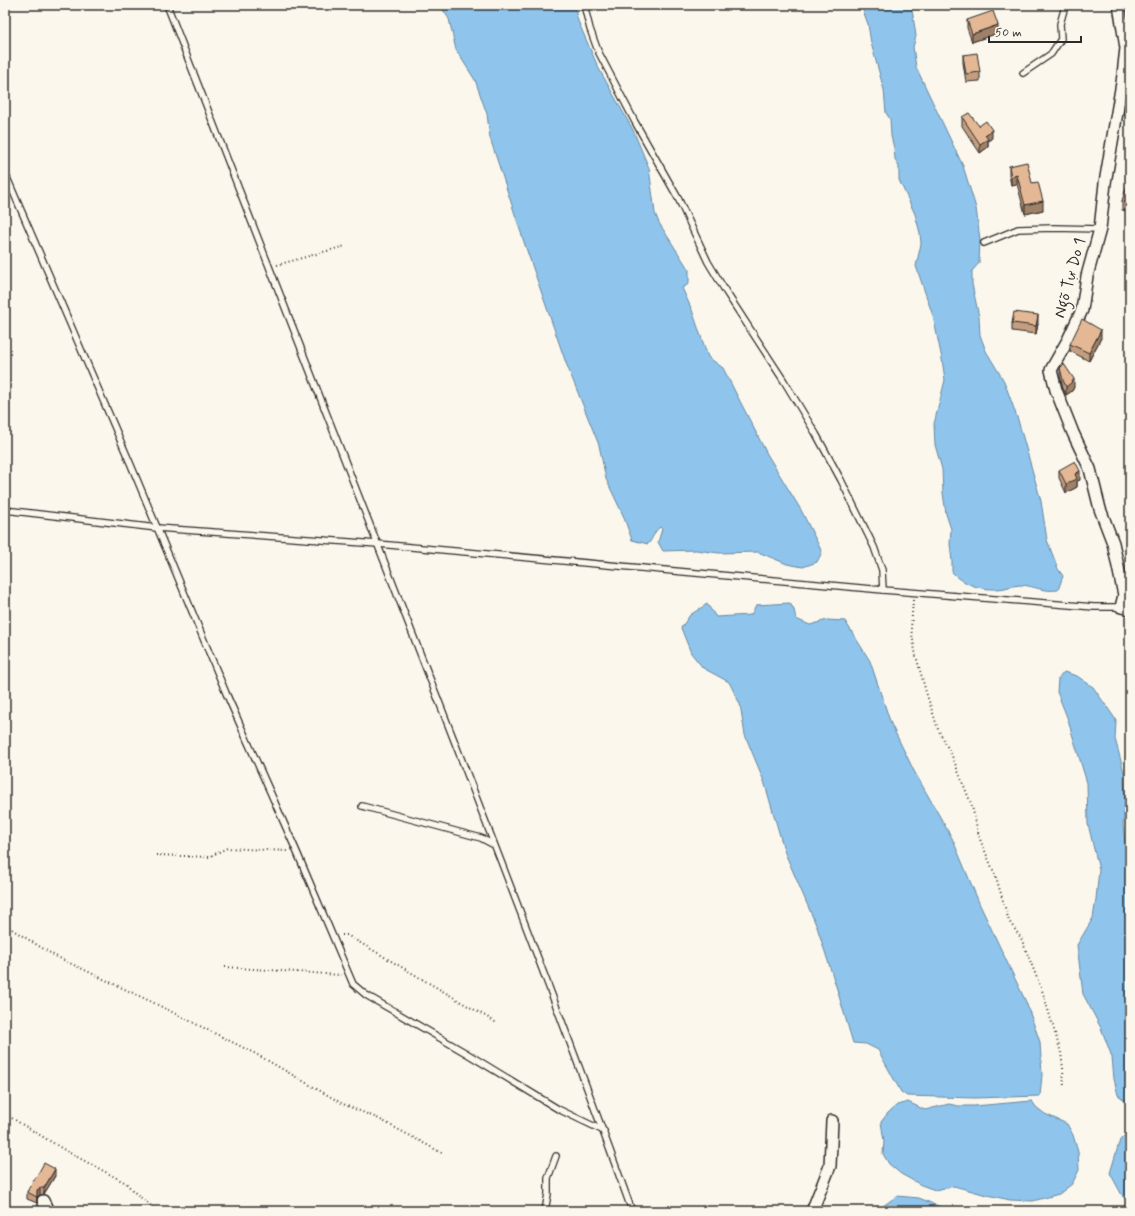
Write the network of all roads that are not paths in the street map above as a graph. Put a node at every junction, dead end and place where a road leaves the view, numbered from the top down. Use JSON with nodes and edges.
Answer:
{"nodes":[{"id":1,"x":167,"y":5,"type":"edge"},
{"id":2,"x":584,"y":5,"type":"edge"},
{"id":3,"x":1066,"y":5,"type":"edge"},
{"id":4,"x":1119,"y":5,"type":"edge"},
{"id":5,"x":1023,"y":73,"type":"dead end"},
{"id":6,"x":5,"y":173,"type":"edge"},
{"id":7,"x":1100,"y":229,"type":"junction"},
{"id":8,"x":984,"y":243,"type":"dead end"},
{"id":9,"x":5,"y":510,"type":"edge"},
{"id":10,"x":157,"y":528,"type":"junction"},
{"id":11,"x":378,"y":544,"type":"junction"},
{"id":12,"x":883,"y":590,"type":"junction"},
{"id":13,"x":1126,"y":608,"type":"edge"},
{"id":14,"x":362,"y":806,"type":"dead end"},
{"id":15,"x":494,"y":845,"type":"junction"},
{"id":16,"x":832,"y":1122,"type":"dead end"},
{"id":17,"x":604,"y":1131,"type":"junction"},
{"id":18,"x":556,"y":1156,"type":"dead end"},
{"id":19,"x":545,"y":1211,"type":"edge"},
{"id":20,"x":632,"y":1211,"type":"edge"},
{"id":21,"x":812,"y":1211,"type":"edge"}],
"edges":[{"from":1,"to":11,"type":"lane"},
{"from":2,"to":12,"type":"lane"},
{"from":3,"to":5,"type":"lane"},
{"from":4,"to":7,"type":"street","name":"Ngõ Tự Do 1"},
{"from":6,"to":10,"type":"lane"},
{"from":7,"to":8,"type":"lane"},
{"from":7,"to":13,"type":"street","name":"Ngõ Tự Do 1"},
{"from":9,"to":10,"type":"lane"},
{"from":10,"to":11,"type":"lane"},
{"from":10,"to":17,"type":"lane"},
{"from":11,"to":12,"type":"lane"},
{"from":11,"to":15,"type":"lane"},
{"from":12,"to":13,"type":"lane"},
{"from":14,"to":15,"type":"lane"},
{"from":15,"to":17,"type":"lane"},
{"from":16,"to":21,"type":"street"},
{"from":17,"to":20,"type":"lane"},
{"from":18,"to":19,"type":"lane"}]}
